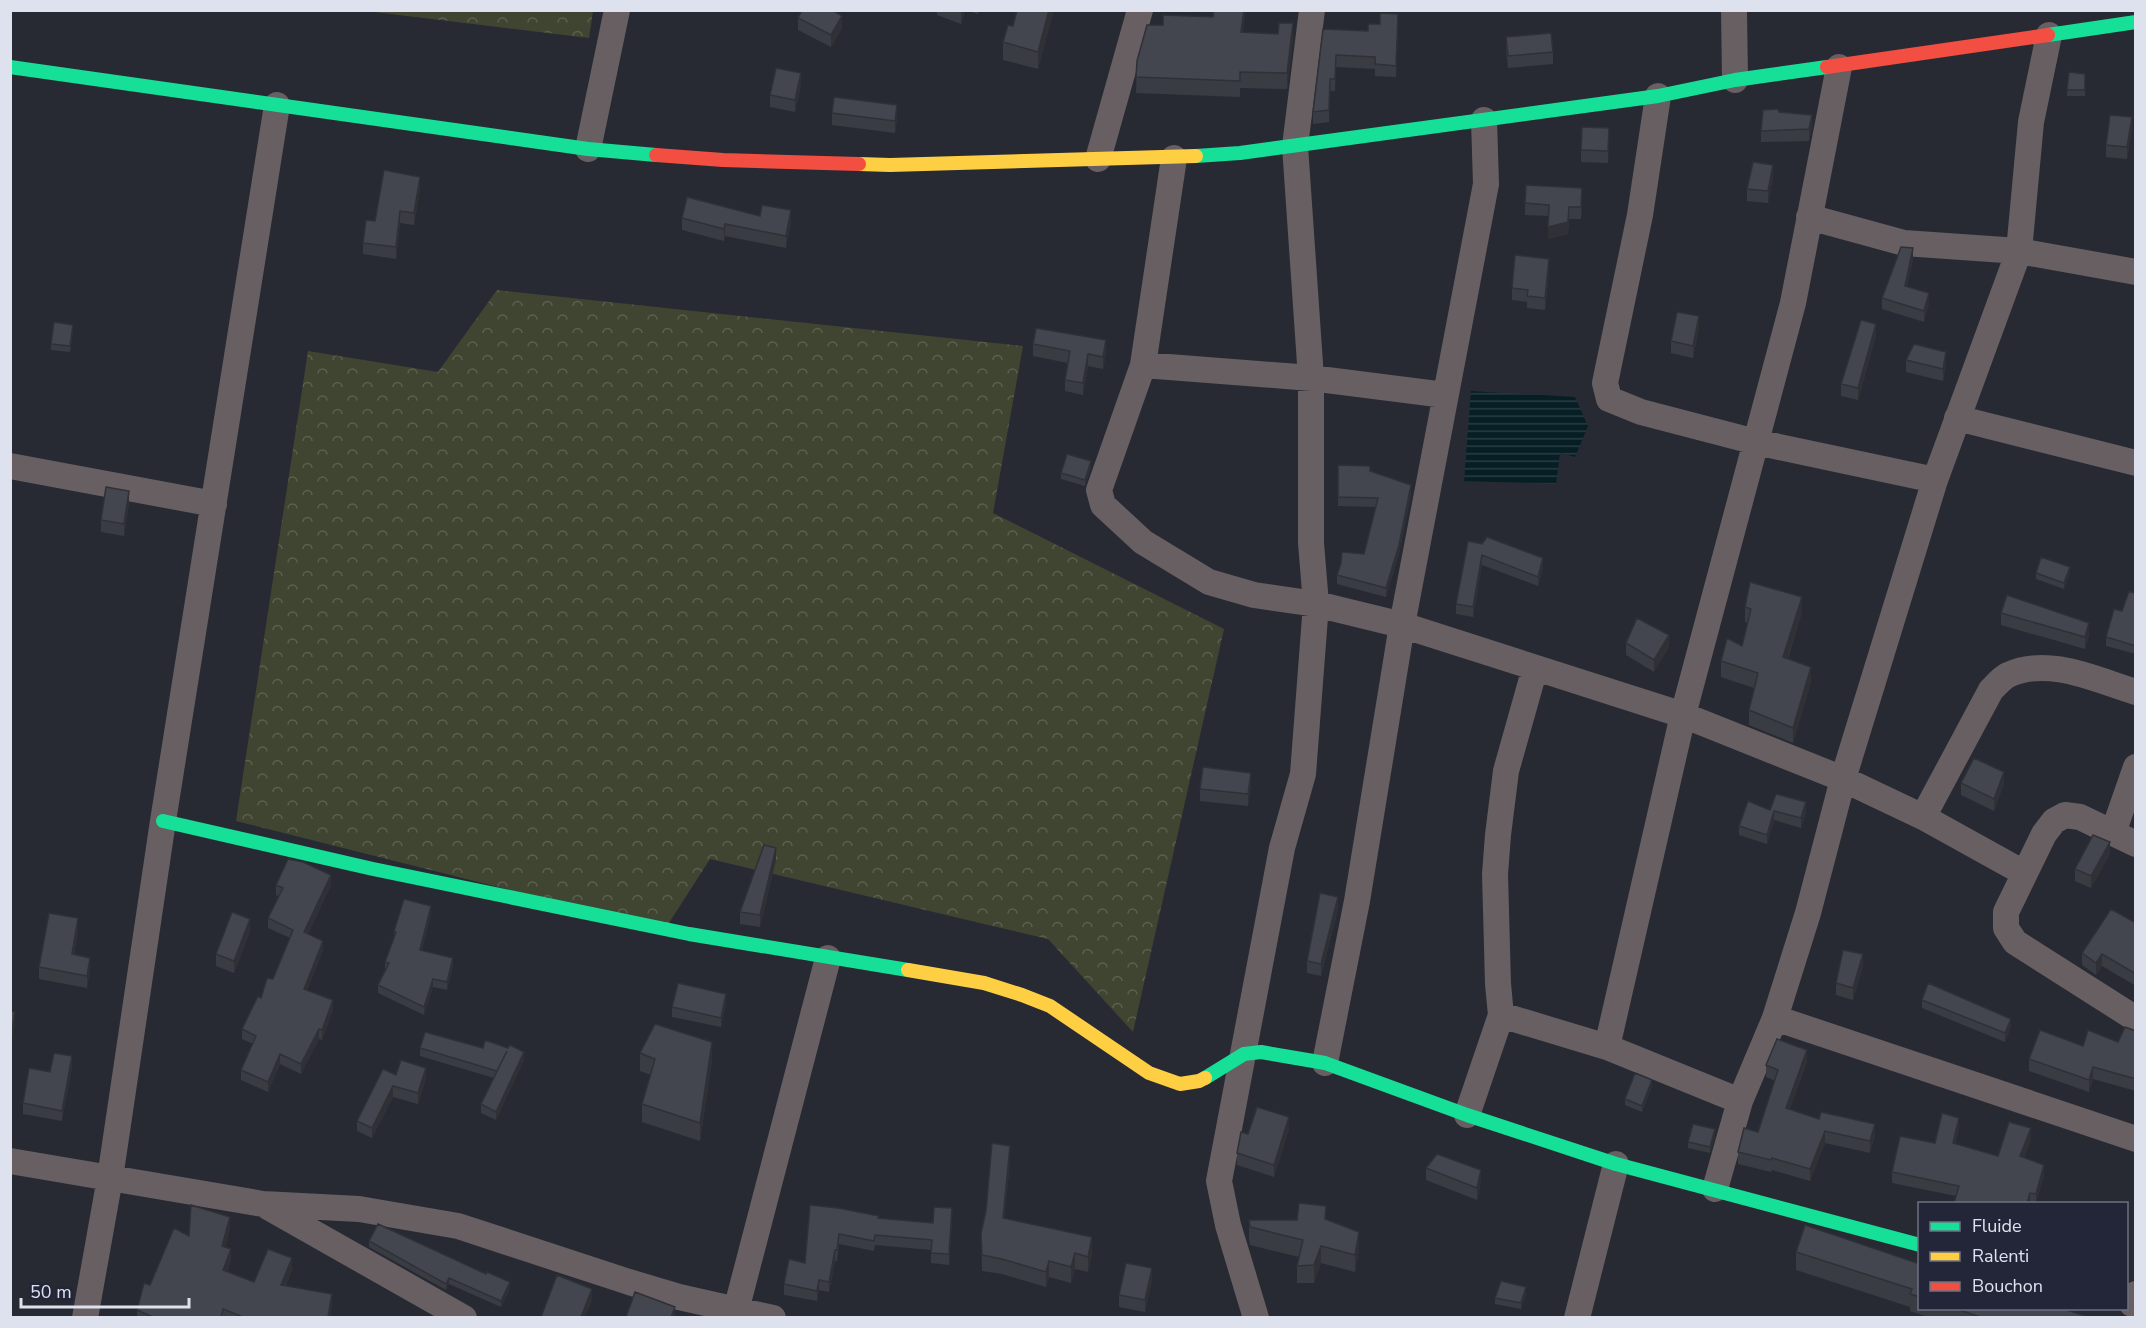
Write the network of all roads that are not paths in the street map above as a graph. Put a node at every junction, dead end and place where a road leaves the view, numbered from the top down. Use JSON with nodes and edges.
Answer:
{"nodes":[{"id":1,"x":617,"y":10,"type":"edge"},
{"id":2,"x":1140,"y":10,"type":"edge"},
{"id":3,"x":1312,"y":10,"type":"edge"},
{"id":4,"x":1734,"y":10,"type":"edge"},
{"id":5,"x":2136,"y":22,"type":"edge"},
{"id":6,"x":2049,"y":35,"type":"junction"},
{"id":7,"x":10,"y":67,"type":"edge"},
{"id":8,"x":1839,"y":67,"type":"junction"},
{"id":9,"x":1735,"y":80,"type":"junction"},
{"id":10,"x":1658,"y":96,"type":"junction"},
{"id":11,"x":277,"y":105,"type":"junction"},
{"id":12,"x":1484,"y":120,"type":"junction"},
{"id":13,"x":1295,"y":146,"type":"junction"},
{"id":14,"x":588,"y":149,"type":"junction"},
{"id":15,"x":1174,"y":158,"type":"junction"},
{"id":16,"x":1098,"y":159,"type":"junction"},
{"id":17,"x":1809,"y":217,"type":"junction"},
{"id":18,"x":2019,"y":251,"type":"junction"},
{"id":19,"x":2136,"y":272,"type":"edge"},
{"id":20,"x":1143,"y":365,"type":"junction"},
{"id":21,"x":1311,"y":378,"type":"junction"},
{"id":22,"x":1444,"y":395,"type":"junction"},
{"id":23,"x":1958,"y":418,"type":"junction"},
{"id":24,"x":1756,"y":442,"type":"junction"},
{"id":25,"x":2136,"y":463,"type":"edge"},
{"id":26,"x":10,"y":466,"type":"edge"},
{"id":27,"x":1935,"y":480,"type":"junction"},
{"id":28,"x":214,"y":504,"type":"junction"},
{"id":29,"x":1316,"y":604,"type":"junction"},
{"id":30,"x":1402,"y":625,"type":"junction"},
{"id":31,"x":1535,"y":668,"type":"junction"},
{"id":32,"x":2136,"y":692,"type":"edge"},
{"id":33,"x":1683,"y":715,"type":"junction"},
{"id":34,"x":2136,"y":767,"type":"edge"},
{"id":35,"x":1843,"y":779,"type":"junction"},
{"id":36,"x":1923,"y":817,"type":"junction"},
{"id":37,"x":164,"y":821,"type":"junction"},
{"id":38,"x":2124,"y":838,"type":"edge"},
{"id":39,"x":2024,"y":873,"type":"junction"},
{"id":40,"x":828,"y":958,"type":"junction"},
{"id":41,"x":1502,"y":1015,"type":"junction"},
{"id":42,"x":1775,"y":1018,"type":"junction"},
{"id":43,"x":2136,"y":1019,"type":"edge"},
{"id":44,"x":1607,"y":1047,"type":"junction"},
{"id":45,"x":1244,"y":1054,"type":"junction"},
{"id":46,"x":1325,"y":1063,"type":"junction"},
{"id":47,"x":1740,"y":1101,"type":"junction"},
{"id":48,"x":1467,"y":1116,"type":"junction"},
{"id":49,"x":2136,"y":1139,"type":"edge"},
{"id":50,"x":10,"y":1161,"type":"edge"},
{"id":51,"x":1616,"y":1164,"type":"junction"},
{"id":52,"x":111,"y":1178,"type":"junction"},
{"id":53,"x":1715,"y":1189,"type":"junction"},
{"id":54,"x":263,"y":1204,"type":"junction"},
{"id":55,"x":1918,"y":1244,"type":"edge"},
{"id":56,"x":735,"y":1314,"type":"edge"},
{"id":57,"x":85,"y":1317,"type":"edge"},
{"id":58,"x":464,"y":1317,"type":"edge"},
{"id":59,"x":772,"y":1317,"type":"edge"},
{"id":60,"x":1256,"y":1317,"type":"edge"},
{"id":61,"x":1577,"y":1317,"type":"edge"}],
"edges":[{"from":1,"to":14,"type":"street"},
{"from":2,"to":16,"type":"street"},
{"from":3,"to":13,"type":"street"},
{"from":4,"to":9,"type":"street"},
{"from":5,"to":6,"type":"main road"},
{"from":6,"to":8,"type":"main road"},
{"from":6,"to":18,"type":"street"},
{"from":7,"to":11,"type":"main road"},
{"from":8,"to":9,"type":"main road"},
{"from":8,"to":17,"type":"street"},
{"from":9,"to":10,"type":"main road"},
{"from":10,"to":12,"type":"main road"},
{"from":10,"to":24,"type":"street"},
{"from":11,"to":14,"type":"main road"},
{"from":11,"to":28,"type":"street"},
{"from":12,"to":13,"type":"main road"},
{"from":12,"to":22,"type":"street"},
{"from":13,"to":15,"type":"main road"},
{"from":13,"to":21,"type":"street"},
{"from":14,"to":16,"type":"main road"},
{"from":15,"to":16,"type":"main road"},
{"from":15,"to":20,"type":"street"},
{"from":17,"to":18,"type":"street"},
{"from":17,"to":24,"type":"street"},
{"from":18,"to":19,"type":"street"},
{"from":18,"to":23,"type":"street"},
{"from":20,"to":21,"type":"street"},
{"from":20,"to":29,"type":"street"},
{"from":21,"to":22,"type":"street"},
{"from":21,"to":29,"type":"street"},
{"from":22,"to":30,"type":"street"},
{"from":23,"to":25,"type":"street"},
{"from":23,"to":27,"type":"street"},
{"from":24,"to":27,"type":"street"},
{"from":24,"to":33,"type":"street"},
{"from":26,"to":28,"type":"street"},
{"from":27,"to":35,"type":"street"},
{"from":28,"to":37,"type":"street"},
{"from":29,"to":30,"type":"street"},
{"from":29,"to":45,"type":"street"},
{"from":30,"to":31,"type":"street"},
{"from":30,"to":46,"type":"street"},
{"from":31,"to":33,"type":"street"},
{"from":31,"to":41,"type":"street"},
{"from":32,"to":36,"type":"street"},
{"from":33,"to":35,"type":"street"},
{"from":33,"to":44,"type":"street"},
{"from":34,"to":38,"type":"street"},
{"from":35,"to":36,"type":"street"},
{"from":35,"to":42,"type":"street"},
{"from":36,"to":39,"type":"street"},
{"from":37,"to":40,"type":"main road"},
{"from":37,"to":52,"type":"street"},
{"from":38,"to":39,"type":"street"},
{"from":39,"to":43,"type":"street"},
{"from":40,"to":45,"type":"main road"},
{"from":40,"to":56,"type":"street"},
{"from":41,"to":44,"type":"street"},
{"from":41,"to":48,"type":"street"},
{"from":42,"to":47,"type":"street"},
{"from":42,"to":49,"type":"street"},
{"from":44,"to":47,"type":"street"},
{"from":45,"to":46,"type":"main road"},
{"from":45,"to":60,"type":"street"},
{"from":46,"to":48,"type":"main road"},
{"from":47,"to":53,"type":"street"},
{"from":48,"to":51,"type":"main road"},
{"from":50,"to":52,"type":"street"},
{"from":51,"to":53,"type":"main road"},
{"from":51,"to":61,"type":"street"},
{"from":52,"to":54,"type":"street"},
{"from":52,"to":57,"type":"street"},
{"from":53,"to":55,"type":"main road"},
{"from":54,"to":56,"type":"street"},
{"from":54,"to":58,"type":"street"},
{"from":56,"to":59,"type":"street"}]}
